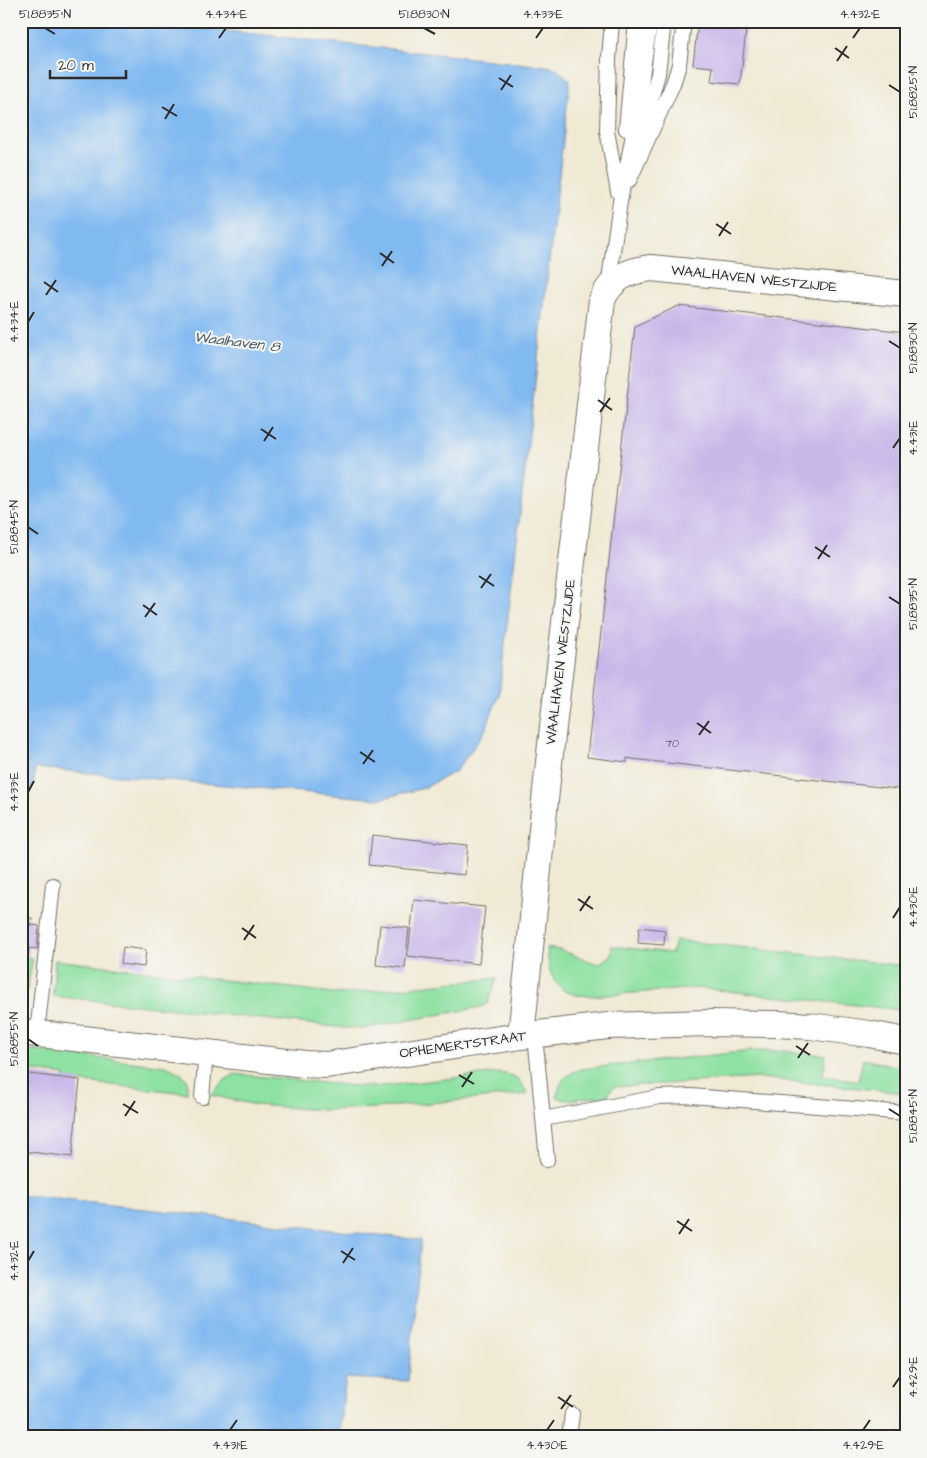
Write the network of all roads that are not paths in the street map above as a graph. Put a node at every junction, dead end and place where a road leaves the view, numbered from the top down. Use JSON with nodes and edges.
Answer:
{"nodes":[{"id":1,"x":612,"y":21,"type":"edge"},
{"id":2,"x":636,"y":21,"type":"edge"},
{"id":3,"x":650,"y":21,"type":"edge"},
{"id":4,"x":664,"y":21,"type":"edge"},
{"id":5,"x":684,"y":21,"type":"edge"},
{"id":6,"x":620,"y":202,"type":"junction"},
{"id":7,"x":608,"y":289,"type":"junction"},
{"id":8,"x":906,"y":294,"type":"edge"},
{"id":9,"x":53,"y":885,"type":"dead end"},
{"id":10,"x":29,"y":1033,"type":"edge"},
{"id":11,"x":528,"y":1035,"type":"junction"},
{"id":12,"x":906,"y":1041,"type":"edge"},
{"id":13,"x":206,"y":1053,"type":"junction"},
{"id":14,"x":202,"y":1097,"type":"dead end"},
{"id":15,"x":906,"y":1113,"type":"edge"},
{"id":16,"x":543,"y":1119,"type":"junction"},
{"id":17,"x":547,"y":1160,"type":"dead end"},
{"id":18,"x":572,"y":1414,"type":"dead end"},
{"id":19,"x":569,"y":1437,"type":"edge"}],
"edges":[{"from":1,"to":6,"type":"lane"},
{"from":2,"to":6,"type":"lane"},
{"from":3,"to":6,"type":"lane","name":"WAALHAVEN WESTZIJDE"},
{"from":4,"to":6,"type":"lane"},
{"from":5,"to":6,"type":"lane"},
{"from":6,"to":7,"type":"lane","name":"WAALHAVEN WESTZIJDE"},
{"from":7,"to":8,"type":"street","name":"WAALHAVEN WESTZIJDE"},
{"from":7,"to":11,"type":"street","name":"WAALHAVEN WESTZIJDE"},
{"from":9,"to":10,"type":"lane"},
{"from":10,"to":13,"type":"street","name":"OPHEMERTSTRAAT"},
{"from":11,"to":12,"type":"street","name":"OPHEMERTSTRAAT"},
{"from":11,"to":13,"type":"street","name":"OPHEMERTSTRAAT"},
{"from":11,"to":16,"type":"lane"},
{"from":13,"to":14,"type":"lane"},
{"from":15,"to":16,"type":"lane"},
{"from":16,"to":17,"type":"lane"},
{"from":18,"to":19,"type":"lane"}]}
